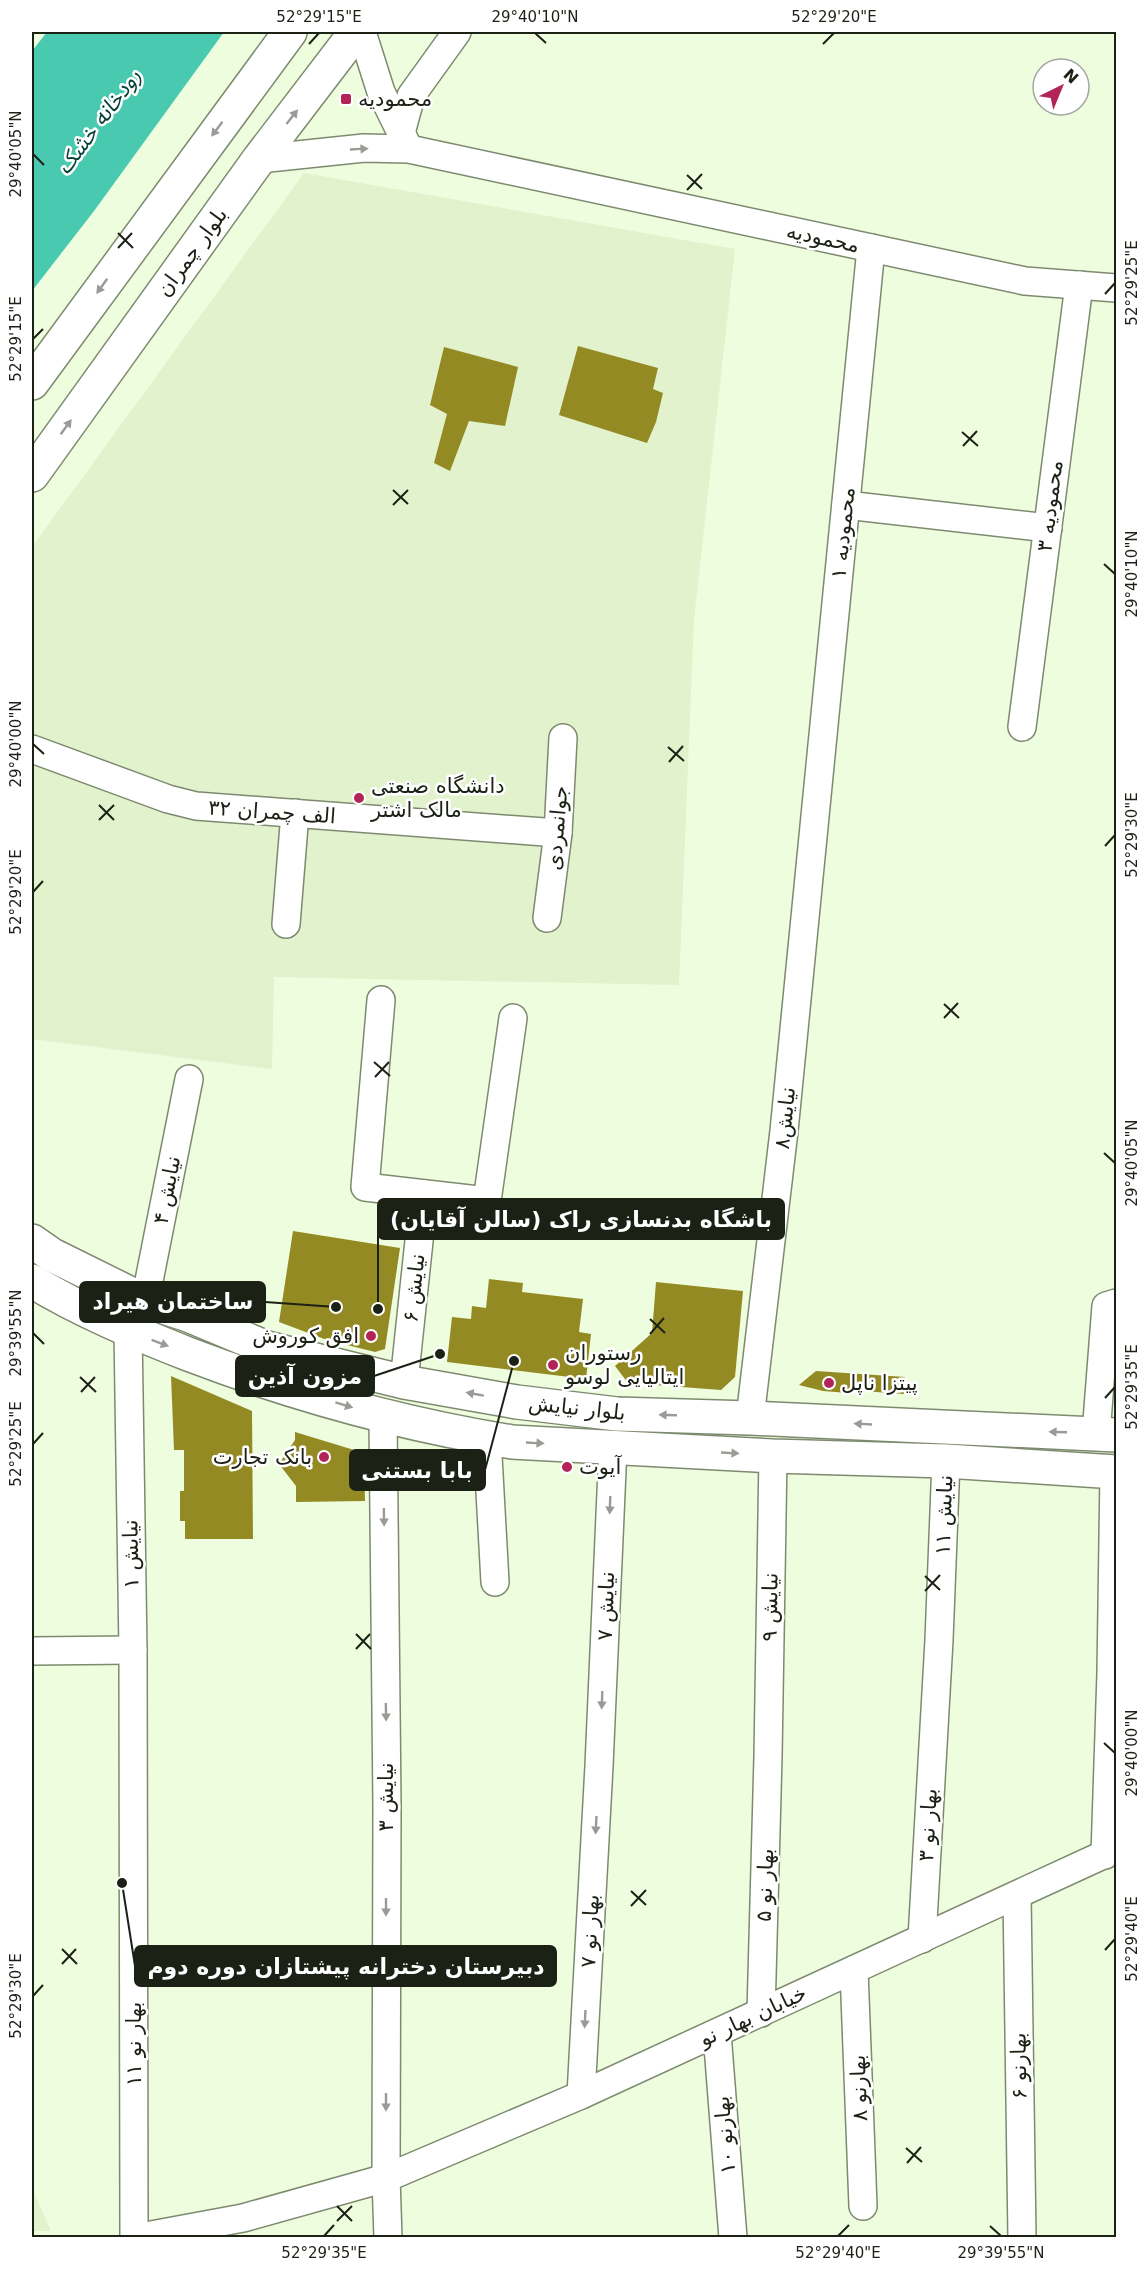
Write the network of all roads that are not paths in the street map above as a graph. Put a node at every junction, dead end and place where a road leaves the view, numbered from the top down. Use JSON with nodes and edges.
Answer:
{"nodes":[{"id":1,"x":290,"y":32,"type":"edge"},
{"id":2,"x":356,"y":32,"type":"edge"},
{"id":3,"x":362,"y":32,"type":"edge"},
{"id":4,"x":458,"y":32,"type":"edge"},
{"id":5,"x":405,"y":141,"type":"junction"},
{"id":6,"x":259,"y":159,"type":"junction"},
{"id":7,"x":871,"y":248,"type":"junction"},
{"id":8,"x":1079,"y":285,"type":"junction"},
{"id":9,"x":1116,"y":288,"type":"edge"},
{"id":10,"x":32,"y":382,"type":"edge"},
{"id":11,"x":32,"y":475,"type":"edge"},
{"id":12,"x":846,"y":505,"type":"junction"},
{"id":13,"x":1048,"y":528,"type":"junction"},
{"id":14,"x":1022,"y":727,"type":"dead end"},
{"id":15,"x":563,"y":738,"type":"dead end"},
{"id":16,"x":32,"y":749,"type":"edge"},
{"id":17,"x":295,"y":813,"type":"junction"},
{"id":18,"x":815,"y":818,"type":"joint"},
{"id":19,"x":558,"y":833,"type":"junction"},
{"id":20,"x":547,"y":918,"type":"dead end"},
{"id":21,"x":286,"y":924,"type":"dead end"},
{"id":22,"x":381,"y":1000,"type":"dead end"},
{"id":23,"x":513,"y":1018,"type":"dead end"},
{"id":24,"x":189,"y":1079,"type":"dead end"},
{"id":25,"x":424,"y":1194,"type":"junction"},
{"id":26,"x":32,"y":1241,"type":"edge"},
{"id":27,"x":32,"y":1281,"type":"edge"},
{"id":28,"x":145,"y":1301,"type":"junction"},
{"id":29,"x":1111,"y":1305,"type":"edge"},
{"id":30,"x":128,"y":1330,"type":"junction"},
{"id":31,"x":404,"y":1383,"type":"junction"},
{"id":32,"x":383,"y":1417,"type":"junction"},
{"id":33,"x":750,"y":1418,"type":"junction"},
{"id":34,"x":1106,"y":1435,"type":"edge"},
{"id":35,"x":487,"y":1438,"type":"junction"},
{"id":36,"x":613,"y":1447,"type":"junction"},
{"id":37,"x":773,"y":1456,"type":"junction"},
{"id":38,"x":946,"y":1461,"type":"junction"},
{"id":39,"x":1115,"y":1472,"type":"edge"},
{"id":40,"x":495,"y":1582,"type":"dead end"},
{"id":41,"x":133,"y":1650,"type":"junction"},
{"id":42,"x":32,"y":1651,"type":"edge"},
{"id":43,"x":935,"y":1712,"type":"joint"},
{"id":44,"x":768,"y":1757,"type":"joint"},
{"id":45,"x":599,"y":1766,"type":"joint"},
{"id":46,"x":133,"y":1778,"type":"joint"},
{"id":47,"x":1111,"y":1852,"type":"edge"},
{"id":48,"x":1017,"y":1895,"type":"junction"},
{"id":49,"x":922,"y":1939,"type":"junction"},
{"id":50,"x":854,"y":1970,"type":"junction"},
{"id":51,"x":761,"y":2013,"type":"junction"},
{"id":52,"x":717,"y":2032,"type":"junction"},
{"id":53,"x":581,"y":2095,"type":"junction"},
{"id":54,"x":386,"y":2178,"type":"junction"},
{"id":55,"x":863,"y":2205,"type":"dead end"},
{"id":56,"x":135,"y":2238,"type":"edge"},
{"id":57,"x":388,"y":2238,"type":"edge"},
{"id":58,"x":734,"y":2238,"type":"edge"},
{"id":59,"x":1022,"y":2238,"type":"edge"}],
"edges":[{"from":1,"to":10,"type":"main road","one_way":true},
{"from":6,"to":2,"type":"main road","name":"بلوار چمران","one_way":true},
{"from":3,"to":5,"type":"street"},
{"from":4,"to":5,"type":"street"},
{"from":6,"to":5,"type":"street","name":"محمودیه","one_way":true},
{"from":5,"to":7,"type":"street","name":"محمودیه"},
{"from":11,"to":6,"type":"main road","name":"بلوار چمران","one_way":true},
{"from":7,"to":8,"type":"street","name":"محمودیه"},
{"from":7,"to":12,"type":"street","name":"۱ محمودیه"},
{"from":8,"to":9,"type":"street","name":"محمودیه"},
{"from":8,"to":13,"type":"street","name":"۳ محمودیه"},
{"from":12,"to":13,"type":"street"},
{"from":12,"to":18,"type":"street","name":"۱ محمودیه"},
{"from":13,"to":14,"type":"street","name":"۳ محمودیه"},
{"from":15,"to":19,"type":"street","name":"جوانمردی"},
{"from":16,"to":17,"type":"street","name":"۳۲ الف چمران"},
{"from":17,"to":19,"type":"street","name":"۳۲ الف چمران"},
{"from":17,"to":21,"type":"street"},
{"from":18,"to":33,"type":"street","name":"نیایش۸"},
{"from":19,"to":20,"type":"street","name":"جوانمردی"},
{"from":22,"to":25,"type":"street"},
{"from":23,"to":25,"type":"street"},
{"from":24,"to":28,"type":"street","name":"نیایش ۴"},
{"from":25,"to":31,"type":"street","name":"نیایش ۶"},
{"from":26,"to":28,"type":"main road","name":"بلوار نیایش"},
{"from":27,"to":30,"type":"main road","name":"بلوار نیایش"},
{"from":28,"to":31,"type":"main road","name":"بلوار نیایش"},
{"from":29,"to":34,"type":"street"},
{"from":30,"to":32,"type":"main road","name":"بلوار نیایش","one_way":true},
{"from":30,"to":41,"type":"street","name":"نیایش ۱"},
{"from":33,"to":31,"type":"main road","name":"بلوار نیایش","one_way":true},
{"from":32,"to":35,"type":"main road","name":"بلوار نیایش"},
{"from":32,"to":54,"type":"street","name":"نیایش ۳","one_way":true},
{"from":34,"to":33,"type":"main road","name":"بلوار نیایش","one_way":true},
{"from":35,"to":36,"type":"main road","name":"بلوار نیایش","one_way":true},
{"from":35,"to":40,"type":"street"},
{"from":36,"to":37,"type":"main road","name":"بلوار نیایش","one_way":true},
{"from":36,"to":45,"type":"street","name":"نیایش ۷","one_way":true},
{"from":37,"to":38,"type":"main road","name":"بلوار نیایش"},
{"from":37,"to":44,"type":"street","name":"نیایش ۹"},
{"from":38,"to":39,"type":"main road","name":"بلوار نیایش"},
{"from":38,"to":43,"type":"street","name":"نیایش ۱۱"},
{"from":39,"to":47,"type":"street"},
{"from":41,"to":42,"type":"street"},
{"from":41,"to":46,"type":"street","name":"نیایش ۱"},
{"from":43,"to":49,"type":"street","name":"۳ بهار نو"},
{"from":44,"to":51,"type":"street","name":"۵ بهار نو"},
{"from":45,"to":53,"type":"street","name":"۷ بهار نو","one_way":true},
{"from":46,"to":56,"type":"street","name":"۱۱ بهار نو"},
{"from":47,"to":48,"type":"street","name":"خیابان بهار نو"},
{"from":48,"to":49,"type":"street","name":"خیابان بهار نو"},
{"from":48,"to":59,"type":"street","name":"۶ بهارنو"},
{"from":49,"to":50,"type":"street","name":"خیابان بهار نو"},
{"from":50,"to":51,"type":"street","name":"خیابان بهار نو"},
{"from":50,"to":55,"type":"street","name":"۸ بهارنو"},
{"from":51,"to":52,"type":"street","name":"خیابان بهار نو"},
{"from":52,"to":53,"type":"street","name":"خیابان بهار نو"},
{"from":52,"to":58,"type":"street","name":"۱۰ بهارنو"},
{"from":53,"to":54,"type":"street","name":"خیابان بهار نو"},
{"from":54,"to":56,"type":"street","name":"خیابان بهار نو"},
{"from":54,"to":57,"type":"street","name":"نیایش ۳"}]}
